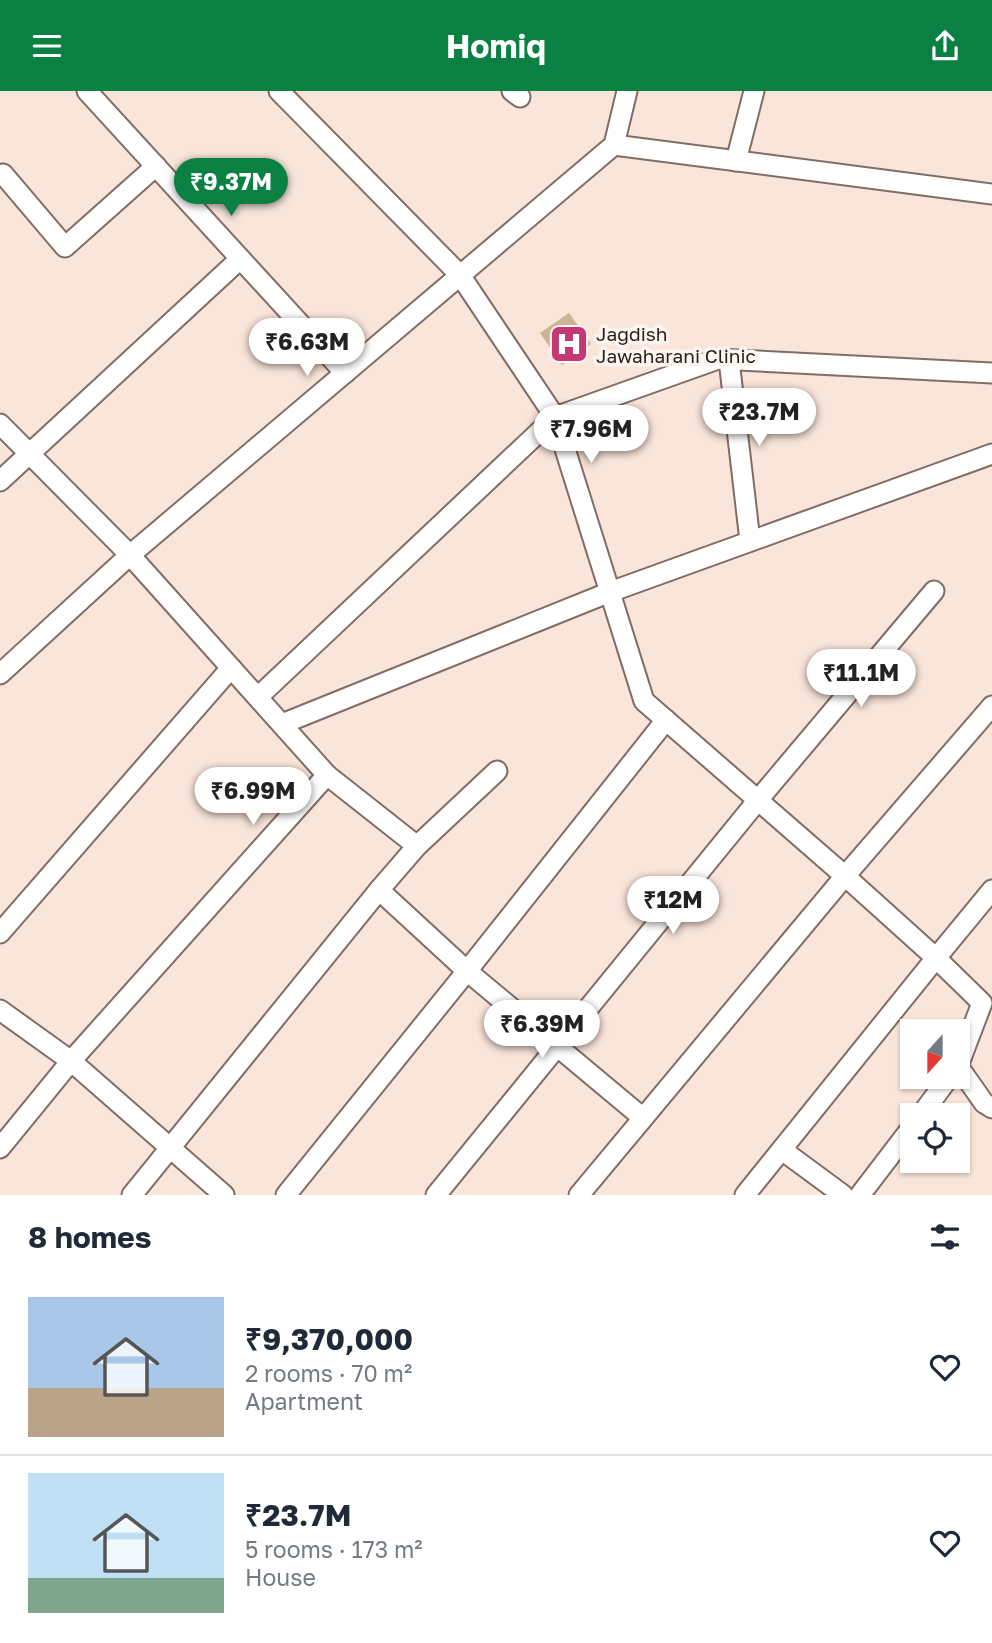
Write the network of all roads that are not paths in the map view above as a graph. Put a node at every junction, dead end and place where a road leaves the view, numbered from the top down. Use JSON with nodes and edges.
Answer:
{"nodes":[{"id":1,"x":87,"y":91,"type":"edge"},
{"id":2,"x":279,"y":91,"type":"edge"},
{"id":3,"x":627,"y":91,"type":"edge"},
{"id":4,"x":754,"y":91,"type":"edge"},
{"id":5,"x":614,"y":145,"type":"junction"},
{"id":6,"x":736,"y":161,"type":"junction"},
{"id":7,"x":156,"y":166,"type":"junction"},
{"id":8,"x":3,"y":174,"type":"dead end"},
{"id":9,"x":992,"y":194,"type":"edge"},
{"id":10,"x":240,"y":259,"type":"junction"},
{"id":11,"x":460,"y":275,"type":"junction"},
{"id":12,"x":729,"y":360,"type":"junction"},
{"id":13,"x":345,"y":373,"type":"junction"},
{"id":14,"x":992,"y":373,"type":"edge"},
{"id":15,"x":555,"y":417,"type":"junction"},
{"id":16,"x":0,"y":424,"type":"edge"},
{"id":17,"x":29,"y":453,"type":"junction"},
{"id":18,"x":992,"y":454,"type":"edge"},
{"id":19,"x":0,"y":481,"type":"edge"},
{"id":20,"x":750,"y":541,"type":"junction"},
{"id":21,"x":130,"y":555,"type":"junction"},
{"id":22,"x":934,"y":591,"type":"dead end"},
{"id":23,"x":610,"y":592,"type":"junction"},
{"id":24,"x":231,"y":668,"type":"junction"},
{"id":25,"x":0,"y":674,"type":"edge"},
{"id":26,"x":258,"y":698,"type":"junction"},
{"id":27,"x":992,"y":706,"type":"edge"},
{"id":28,"x":666,"y":720,"type":"junction"},
{"id":29,"x":282,"y":725,"type":"junction"},
{"id":30,"x":497,"y":771,"type":"dead end"},
{"id":31,"x":327,"y":775,"type":"junction"},
{"id":32,"x":758,"y":800,"type":"junction"},
{"id":33,"x":417,"y":846,"type":"junction"},
{"id":34,"x":845,"y":876,"type":"junction"},
{"id":35,"x":379,"y":890,"type":"junction"},
{"id":36,"x":992,"y":890,"type":"edge"},
{"id":37,"x":0,"y":933,"type":"edge"},
{"id":38,"x":936,"y":958,"type":"junction"},
{"id":39,"x":467,"y":971,"type":"junction"},
{"id":40,"x":0,"y":1010,"type":"edge"},
{"id":41,"x":970,"y":1033,"type":"edge"},
{"id":42,"x":557,"y":1046,"type":"junction"},
{"id":43,"x":71,"y":1061,"type":"junction"},
{"id":44,"x":970,"y":1087,"type":"edge"},
{"id":45,"x":941,"y":1089,"type":"edge"},
{"id":46,"x":930,"y":1103,"type":"edge"},
{"id":47,"x":992,"y":1108,"type":"edge"},
{"id":48,"x":643,"y":1118,"type":"junction"},
{"id":49,"x":900,"y":1143,"type":"edge"},
{"id":50,"x":0,"y":1148,"type":"edge"},
{"id":51,"x":170,"y":1149,"type":"junction"},
{"id":52,"x":782,"y":1150,"type":"junction"},
{"id":53,"x":132,"y":1195,"type":"edge"},
{"id":54,"x":224,"y":1195,"type":"edge"},
{"id":55,"x":286,"y":1195,"type":"edge"},
{"id":56,"x":436,"y":1195,"type":"edge"},
{"id":57,"x":579,"y":1195,"type":"edge"},
{"id":58,"x":745,"y":1195,"type":"edge"},
{"id":59,"x":843,"y":1195,"type":"edge"},
{"id":60,"x":860,"y":1195,"type":"edge"}],
"edges":[{"from":1,"to":7,"type":"street"},
{"from":2,"to":11,"type":"street"},
{"from":3,"to":5,"type":"street"},
{"from":4,"to":6,"type":"street"},
{"from":5,"to":6,"type":"street"},
{"from":5,"to":11,"type":"street"},
{"from":6,"to":9,"type":"street"},
{"from":7,"to":8,"type":"street"},
{"from":7,"to":10,"type":"street"},
{"from":10,"to":13,"type":"street"},
{"from":10,"to":17,"type":"street"},
{"from":11,"to":13,"type":"street"},
{"from":11,"to":15,"type":"street"},
{"from":12,"to":14,"type":"street"},
{"from":12,"to":15,"type":"street"},
{"from":12,"to":20,"type":"street"},
{"from":13,"to":21,"type":"street"},
{"from":15,"to":23,"type":"street"},
{"from":15,"to":26,"type":"street"},
{"from":16,"to":17,"type":"street"},
{"from":17,"to":19,"type":"street"},
{"from":17,"to":21,"type":"street"},
{"from":18,"to":20,"type":"street"},
{"from":20,"to":23,"type":"street"},
{"from":21,"to":24,"type":"street"},
{"from":21,"to":25,"type":"street"},
{"from":22,"to":32,"type":"street"},
{"from":23,"to":28,"type":"street"},
{"from":23,"to":29,"type":"street"},
{"from":24,"to":26,"type":"street"},
{"from":24,"to":37,"type":"street"},
{"from":26,"to":29,"type":"street"},
{"from":27,"to":34,"type":"street"},
{"from":28,"to":32,"type":"street"},
{"from":28,"to":39,"type":"street"},
{"from":29,"to":31,"type":"street"},
{"from":30,"to":33,"type":"street"},
{"from":31,"to":33,"type":"street"},
{"from":31,"to":43,"type":"street"},
{"from":32,"to":34,"type":"street"},
{"from":32,"to":42,"type":"street"},
{"from":33,"to":35,"type":"street"},
{"from":34,"to":38,"type":"street"},
{"from":34,"to":48,"type":"street"},
{"from":35,"to":39,"type":"street"},
{"from":35,"to":51,"type":"street"},
{"from":36,"to":38,"type":"street"},
{"from":38,"to":41,"type":"street"},
{"from":38,"to":52,"type":"street"},
{"from":39,"to":42,"type":"street"},
{"from":39,"to":55,"type":"street"},
{"from":40,"to":43,"type":"street"},
{"from":42,"to":48,"type":"street"},
{"from":42,"to":56,"type":"street"},
{"from":43,"to":50,"type":"street"},
{"from":43,"to":51,"type":"street"},
{"from":44,"to":47,"type":"street"},
{"from":45,"to":46,"type":"street"},
{"from":48,"to":57,"type":"street"},
{"from":49,"to":60,"type":"street"},
{"from":51,"to":53,"type":"street"},
{"from":51,"to":54,"type":"street"},
{"from":52,"to":58,"type":"street"},
{"from":52,"to":59,"type":"street"}]}
